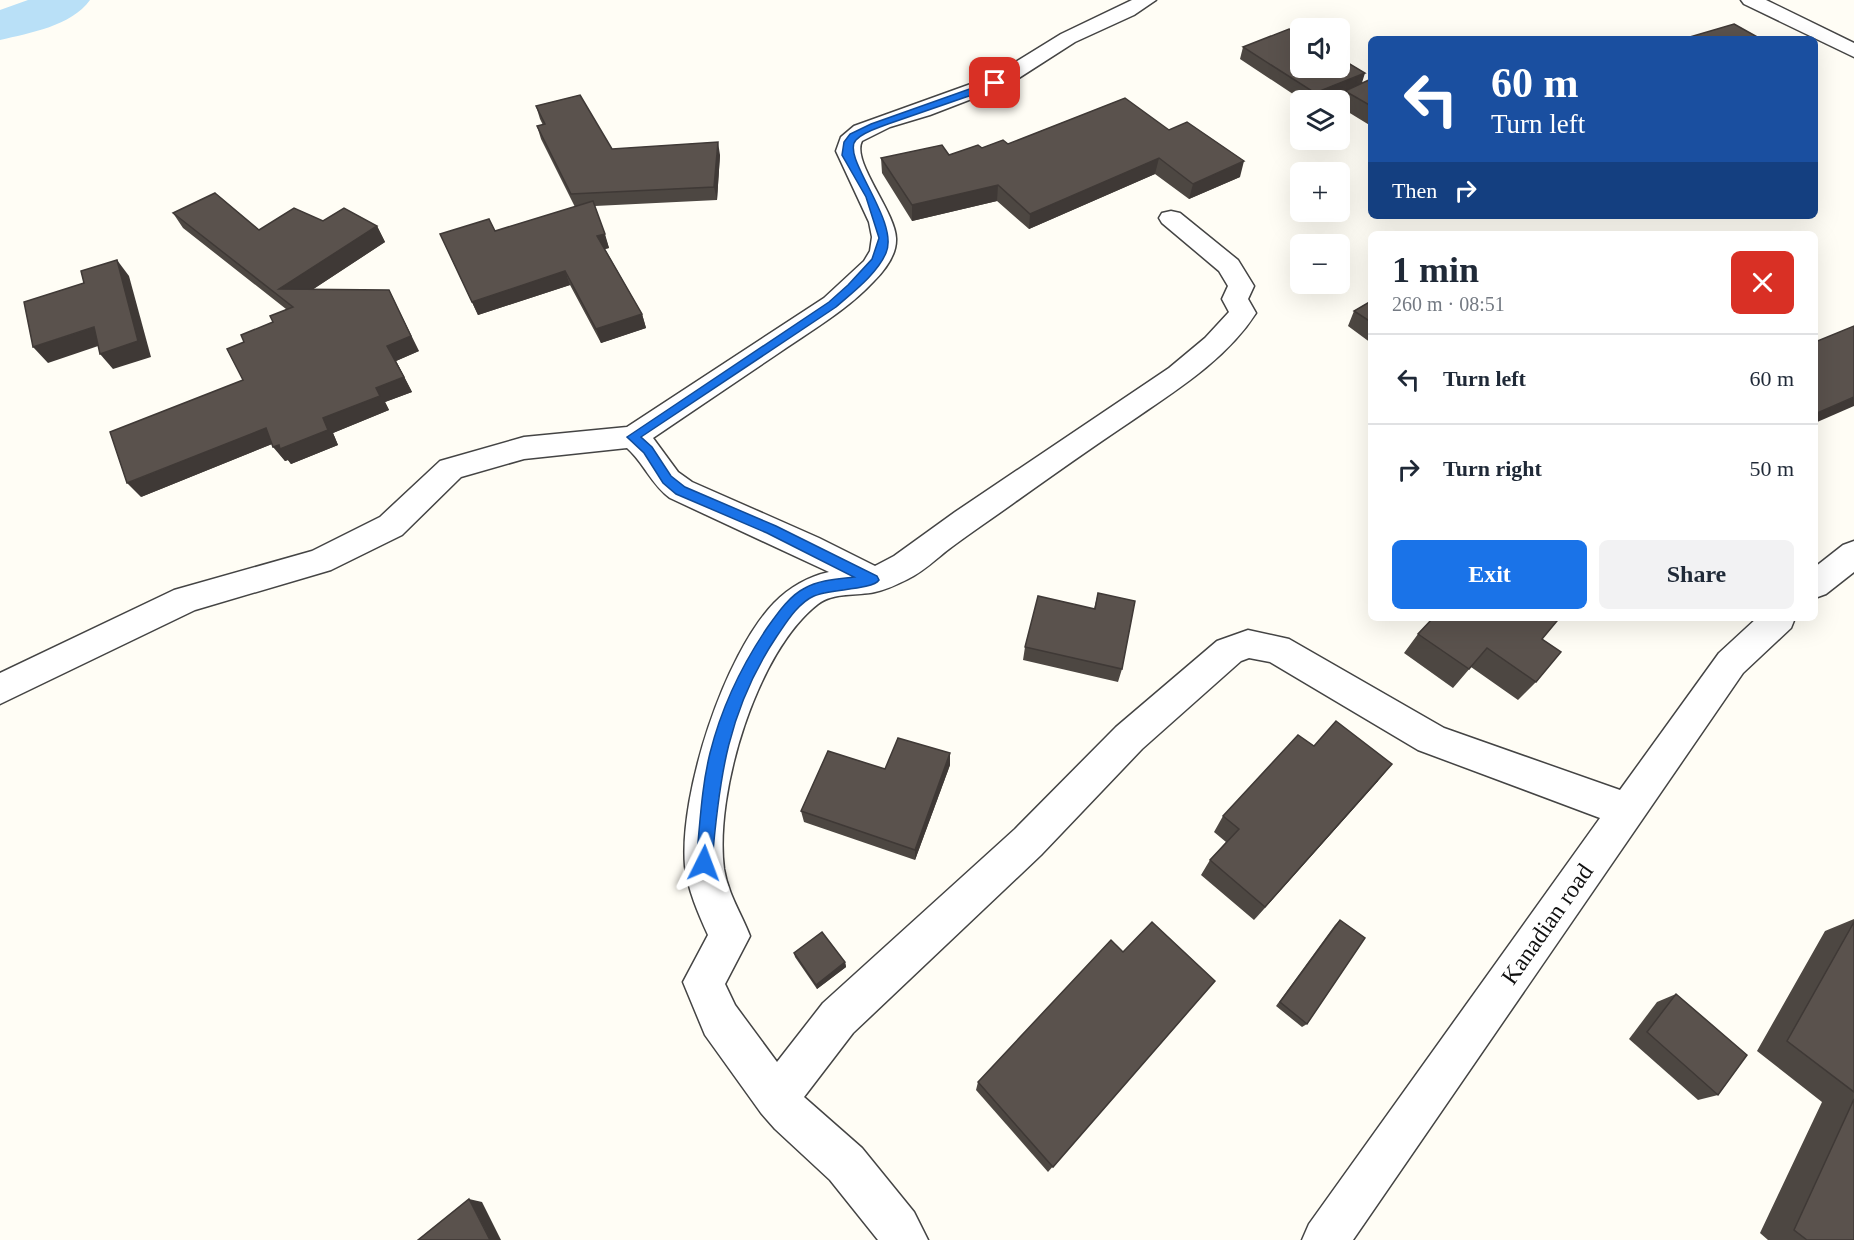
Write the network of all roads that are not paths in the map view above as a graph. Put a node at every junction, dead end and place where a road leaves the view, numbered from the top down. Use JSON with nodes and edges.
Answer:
{"nodes":[{"id":1,"x":1146,"y":0,"type":"edge"},
{"id":2,"x":1751,"y":0,"type":"edge"},
{"id":3,"x":1854,"y":51,"type":"edge"},
{"id":4,"x":1171,"y":218,"type":"dead end"},
{"id":5,"x":633,"y":437,"type":"junction"},
{"id":6,"x":1854,"y":554,"type":"edge"},
{"id":7,"x":873,"y":580,"type":"junction"},
{"id":8,"x":1818,"y":583,"type":"edge"},
{"id":9,"x":1776,"y":621,"type":"edge"},
{"id":10,"x":0,"y":689,"type":"edge"},
{"id":11,"x":1627,"y":810,"type":"junction"},
{"id":12,"x":776,"y":1098,"type":"junction"},
{"id":13,"x":1331,"y":1238,"type":"edge"},
{"id":14,"x":905,"y":1240,"type":"edge"}],
"edges":[{"from":1,"to":5,"type":"street"},
{"from":2,"to":3,"type":"street"},
{"from":4,"to":7,"type":"street"},
{"from":5,"to":7,"type":"street"},
{"from":5,"to":10,"type":"street"},
{"from":6,"to":8,"type":"street"},
{"from":7,"to":12,"type":"street"},
{"from":9,"to":11,"type":"street","name":"Kanadian road"},
{"from":11,"to":12,"type":"street"},
{"from":11,"to":13,"type":"street","name":"Kanadian road"},
{"from":12,"to":14,"type":"street"}]}
